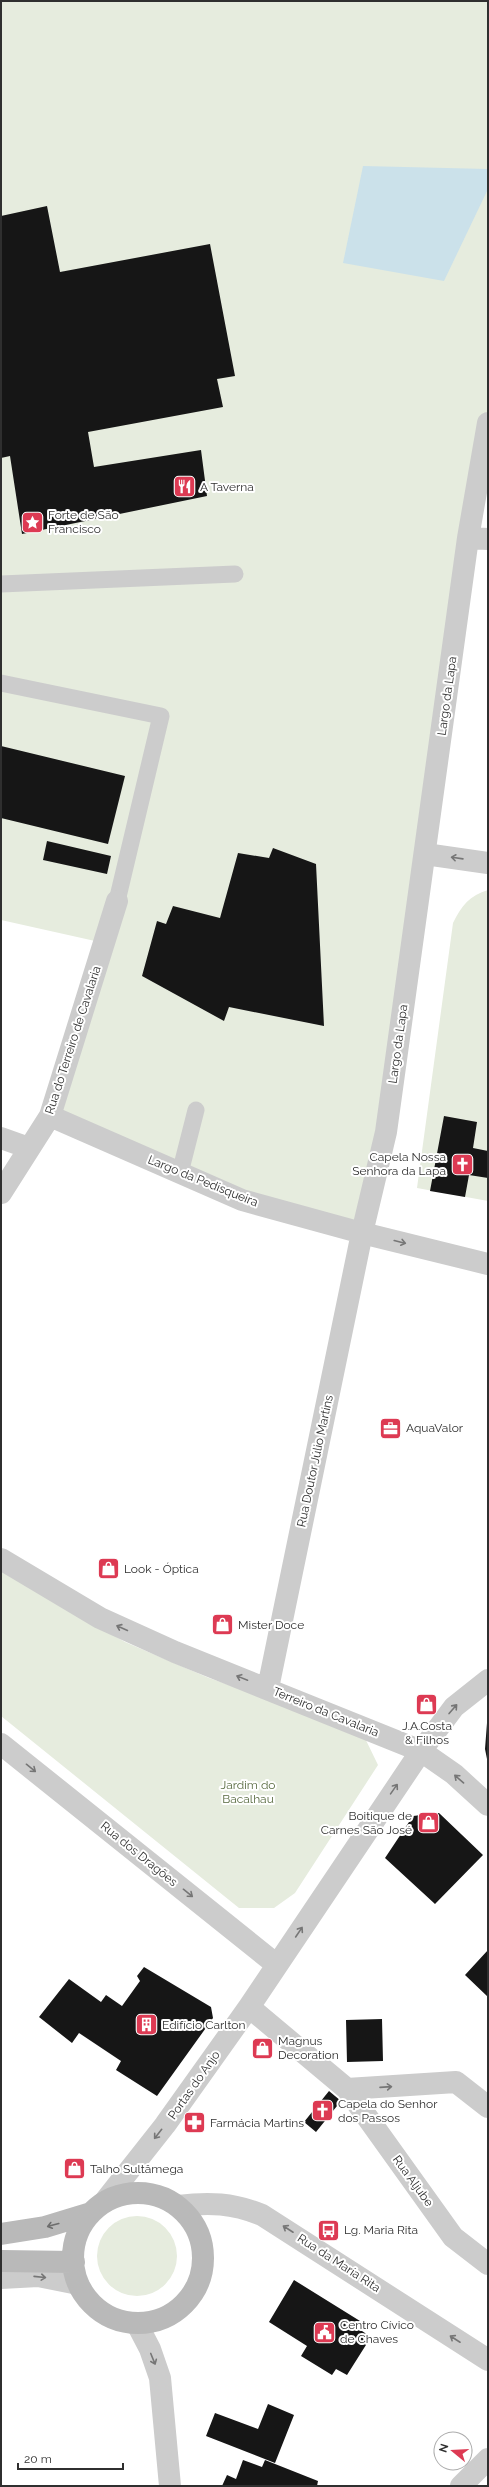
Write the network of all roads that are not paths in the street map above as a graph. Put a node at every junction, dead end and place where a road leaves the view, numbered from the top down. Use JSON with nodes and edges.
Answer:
{"nodes":[{"id":1,"x":488,"y":423,"type":"edge"},
{"id":2,"x":478,"y":539,"type":"edge"},
{"id":3,"x":235,"y":574,"type":"dead end"},
{"id":4,"x":1,"y":584,"type":"edge"},
{"id":5,"x":1,"y":684,"type":"edge"},
{"id":6,"x":425,"y":854,"type":"junction"},
{"id":7,"x":488,"y":863,"type":"edge"},
{"id":8,"x":117,"y":901,"type":"joint"},
{"id":9,"x":196,"y":1110,"type":"dead end"},
{"id":10,"x":50,"y":1116,"type":"junction"},
{"id":11,"x":1,"y":1138,"type":"edge"},
{"id":12,"x":29,"y":1148,"type":"junction"},
{"id":13,"x":180,"y":1173,"type":"junction"},
{"id":14,"x":1,"y":1193,"type":"edge"},
{"id":15,"x":362,"y":1233,"type":"junction"},
{"id":16,"x":488,"y":1264,"type":"edge"},
{"id":17,"x":1,"y":1559,"type":"edge"},
{"id":18,"x":488,"y":1680,"type":"edge"},
{"id":19,"x":268,"y":1688,"type":"junction"},
{"id":20,"x":1,"y":1744,"type":"edge"},
{"id":21,"x":421,"y":1751,"type":"junction"},
{"id":22,"x":488,"y":1805,"type":"edge"},
{"id":23,"x":277,"y":1964,"type":"junction"},
{"id":24,"x":249,"y":2007,"type":"junction"},
{"id":25,"x":347,"y":2089,"type":"junction"},
{"id":26,"x":488,"y":2107,"type":"edge"},
{"id":27,"x":178,"y":2206,"type":"junction"},
{"id":28,"x":98,"y":2207,"type":"junction"},
{"id":29,"x":1,"y":2234,"type":"edge"},
{"id":30,"x":1,"y":2261,"type":"edge"},
{"id":31,"x":74,"y":2262,"type":"junction"},
{"id":32,"x":488,"y":2264,"type":"edge"},
{"id":33,"x":1,"y":2278,"type":"edge"},
{"id":34,"x":78,"y":2284,"type":"junction"},
{"id":35,"x":137,"y":2324,"type":"junction"},
{"id":36,"x":488,"y":2360,"type":"edge"},
{"id":37,"x":488,"y":2459,"type":"edge"},
{"id":38,"x":170,"y":2486,"type":"edge"},
{"id":39,"x":461,"y":2486,"type":"edge"}],
"edges":[{"from":1,"to":2,"type":"street","name":"Largo da Lapa"},
{"from":2,"to":6,"type":"street","name":"Largo da Lapa"},
{"from":3,"to":4,"type":"lane"},
{"from":5,"to":8,"type":"lane"},
{"from":7,"to":6,"type":"street","one_way":true},
{"from":6,"to":15,"type":"street","name":"Largo da Lapa"},
{"from":8,"to":10,"type":"street","name":"Rua do Terreiro de Cavalaria"},
{"from":9,"to":13,"type":"lane"},
{"from":10,"to":12,"type":"street","name":"Rua do Terreiro de Cavalaria"},
{"from":10,"to":13,"type":"street","name":"Largo da Pedisqueira"},
{"from":11,"to":12,"type":"street"},
{"from":12,"to":14,"type":"street","name":"Rua do Terreiro de Cavalaria"},
{"from":13,"to":15,"type":"street","name":"Largo da Pedisqueira"},
{"from":15,"to":16,"type":"street","name":"Largo da Pedisqueira","one_way":true},
{"from":15,"to":19,"type":"street","name":"Rua Doutor Júlio Martins"},
{"from":19,"to":17,"type":"street","name":"Terreiro da Cavalaria","one_way":true},
{"from":21,"to":18,"type":"street","one_way":true},
{"from":19,"to":21,"type":"street","name":"Terreiro da Cavalaria"},
{"from":20,"to":23,"type":"street","name":"Rua dos Dragões","one_way":true},
{"from":22,"to":21,"type":"street","name":"Terreiro da Cavalaria","one_way":true},
{"from":23,"to":21,"type":"street","one_way":true},
{"from":23,"to":24,"type":"street","name":"Portas do Anjo"},
{"from":24,"to":25,"type":"street","name":"Rua Aljube"},
{"from":24,"to":28,"type":"street","name":"Portas do Anjo","one_way":true},
{"from":25,"to":26,"type":"street","one_way":true},
{"from":25,"to":32,"type":"street","name":"Rua Aljube"},
{"from":27,"to":28,"type":"street"},
{"from":27,"to":35,"type":"street"},
{"from":36,"to":27,"type":"street","name":"Rua da María Rita","one_way":true},
{"from":28,"to":29,"type":"street","one_way":true},
{"from":28,"to":31,"type":"street"},
{"from":30,"to":31,"type":"street"},
{"from":31,"to":34,"type":"street"},
{"from":33,"to":34,"type":"street","one_way":true},
{"from":34,"to":35,"type":"street"},
{"from":35,"to":38,"type":"street","one_way":true},
{"from":37,"to":39,"type":"street"}]}
